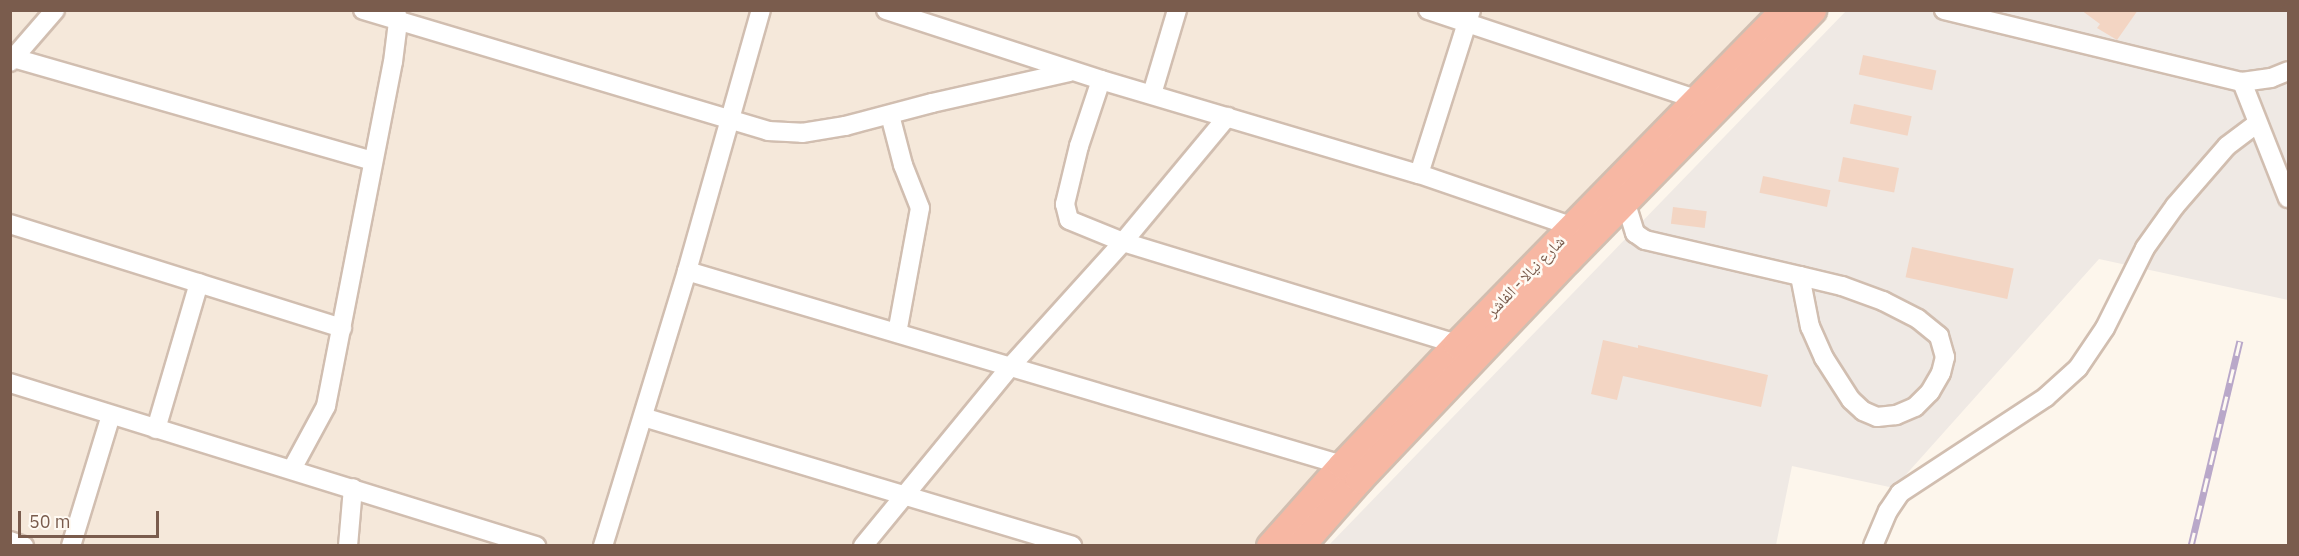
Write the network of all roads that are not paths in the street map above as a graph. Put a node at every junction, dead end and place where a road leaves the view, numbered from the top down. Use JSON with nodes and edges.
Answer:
{"nodes":[{"id":1,"x":55,"y":10,"type":"edge"},
{"id":2,"x":363,"y":10,"type":"edge"},
{"id":3,"x":761,"y":10,"type":"edge"},
{"id":4,"x":886,"y":10,"type":"edge"},
{"id":5,"x":1178,"y":10,"type":"edge"},
{"id":6,"x":1428,"y":10,"type":"edge"},
{"id":7,"x":1784,"y":10,"type":"edge"},
{"id":8,"x":1812,"y":10,"type":"edge"},
{"id":9,"x":1944,"y":10,"type":"edge"},
{"id":10,"x":397,"y":16,"type":"edge"},
{"id":11,"x":1469,"y":16,"type":"edge"},
{"id":12,"x":938,"y":18,"type":"edge"},
{"id":13,"x":12,"y":59,"type":"edge"},
{"id":14,"x":1071,"y":71,"type":"junction"},
{"id":15,"x":2289,"y":71,"type":"edge"},
{"id":16,"x":1732,"y":78,"type":"junction"},
{"id":17,"x":1101,"y":80,"type":"junction"},
{"id":18,"x":2242,"y":82,"type":"junction"},
{"id":19,"x":1152,"y":94,"type":"junction"},
{"id":20,"x":1696,"y":99,"type":"junction"},
{"id":21,"x":890,"y":115,"type":"junction"},
{"id":22,"x":1227,"y":117,"type":"junction"},
{"id":23,"x":731,"y":119,"type":"junction"},
{"id":24,"x":2258,"y":123,"type":"junction"},
{"id":25,"x":372,"y":161,"type":"junction"},
{"id":26,"x":1419,"y":174,"type":"junction"},
{"id":27,"x":1622,"y":190,"type":"junction"},
{"id":28,"x":2289,"y":198,"type":"edge"},
{"id":29,"x":10,"y":224,"type":"edge"},
{"id":30,"x":1583,"y":230,"type":"junction"},
{"id":31,"x":1123,"y":242,"type":"junction"},
{"id":32,"x":687,"y":271,"type":"junction"},
{"id":33,"x":1800,"y":276,"type":"junction"},
{"id":34,"x":199,"y":283,"type":"junction"},
{"id":35,"x":342,"y":328,"type":"junction"},
{"id":36,"x":897,"y":333,"type":"junction"},
{"id":37,"x":1457,"y":344,"type":"junction"},
{"id":38,"x":1011,"y":366,"type":"junction"},
{"id":39,"x":10,"y":383,"type":"edge"},
{"id":40,"x":111,"y":415,"type":"junction"},
{"id":41,"x":643,"y":417,"type":"junction"},
{"id":42,"x":156,"y":429,"type":"junction"},
{"id":43,"x":1342,"y":465,"type":"junction"},
{"id":44,"x":292,"y":469,"type":"junction"},
{"id":45,"x":353,"y":488,"type":"junction"},
{"id":46,"x":906,"y":493,"type":"junction"},
{"id":47,"x":497,"y":540,"type":"edge"},
{"id":48,"x":10,"y":541,"type":"edge"},
{"id":49,"x":24,"y":546,"type":"edge"},
{"id":50,"x":71,"y":546,"type":"edge"},
{"id":51,"x":348,"y":546,"type":"edge"},
{"id":52,"x":536,"y":546,"type":"edge"},
{"id":53,"x":603,"y":546,"type":"edge"},
{"id":54,"x":863,"y":546,"type":"edge"},
{"id":55,"x":1072,"y":546,"type":"edge"},
{"id":56,"x":1270,"y":546,"type":"edge"},
{"id":57,"x":1299,"y":546,"type":"edge"},
{"id":58,"x":1873,"y":546,"type":"edge"}],
"edges":[{"from":1,"to":13,"type":"street"},
{"from":2,"to":10,"type":"street"},
{"from":3,"to":23,"type":"street"},
{"from":4,"to":12,"type":"street"},
{"from":5,"to":19,"type":"street"},
{"from":6,"to":11,"type":"street"},
{"from":7,"to":16,"type":"highway","name":"شارع نيالا - الفاشر"},
{"from":8,"to":16,"type":"highway","name":"شارع نيالا - الفاشر"},
{"from":9,"to":18,"type":"street"},
{"from":10,"to":23,"type":"street"},
{"from":10,"to":25,"type":"street"},
{"from":11,"to":20,"type":"street"},
{"from":11,"to":26,"type":"street"},
{"from":12,"to":14,"type":"street"},
{"from":13,"to":25,"type":"street"},
{"from":14,"to":17,"type":"street"},
{"from":14,"to":21,"type":"street"},
{"from":15,"to":18,"type":"street"},
{"from":16,"to":20,"type":"highway","name":"شارع نيالا - الفاشر"},
{"from":16,"to":27,"type":"highway","name":"شارع نيالا - الفاشر"},
{"from":17,"to":19,"type":"street"},
{"from":17,"to":31,"type":"street"},
{"from":18,"to":24,"type":"street"},
{"from":19,"to":22,"type":"street"},
{"from":20,"to":27,"type":"highway","name":"شارع نيالا - الفاشر"},
{"from":21,"to":23,"type":"street"},
{"from":21,"to":36,"type":"street"},
{"from":22,"to":26,"type":"street"},
{"from":22,"to":31,"type":"street"},
{"from":23,"to":32,"type":"street"},
{"from":24,"to":28,"type":"street"},
{"from":24,"to":58,"type":"street"},
{"from":25,"to":35,"type":"street"},
{"from":26,"to":30,"type":"street"},
{"from":27,"to":30,"type":"highway","name":"شارع نيالا - الفاشر"},
{"from":27,"to":33,"type":"street"},
{"from":29,"to":34,"type":"street"},
{"from":30,"to":37,"type":"highway","name":"شارع نيالا - الفاشر"},
{"from":30,"to":57,"type":"highway","name":"شارع نيالا - الفاشر"},
{"from":31,"to":37,"type":"street"},
{"from":31,"to":38,"type":"street"},
{"from":32,"to":36,"type":"street"},
{"from":32,"to":41,"type":"street"},
{"from":33,"to":33,"type":"street"},
{"from":34,"to":35,"type":"street"},
{"from":34,"to":42,"type":"street"},
{"from":35,"to":44,"type":"street"},
{"from":36,"to":38,"type":"street"},
{"from":37,"to":43,"type":"highway","name":"شارع نيالا - الفاشر"},
{"from":38,"to":43,"type":"street"},
{"from":38,"to":46,"type":"street"},
{"from":39,"to":40,"type":"street"},
{"from":40,"to":42,"type":"street"},
{"from":40,"to":50,"type":"street"},
{"from":41,"to":46,"type":"street"},
{"from":41,"to":53,"type":"street"},
{"from":42,"to":44,"type":"street"},
{"from":43,"to":56,"type":"highway","name":"شارع نيالا - الفاشر"},
{"from":44,"to":45,"type":"street"},
{"from":45,"to":47,"type":"street"},
{"from":45,"to":51,"type":"street"},
{"from":46,"to":54,"type":"street"},
{"from":46,"to":55,"type":"street"},
{"from":47,"to":52,"type":"street"},
{"from":48,"to":49,"type":"street"}]}
